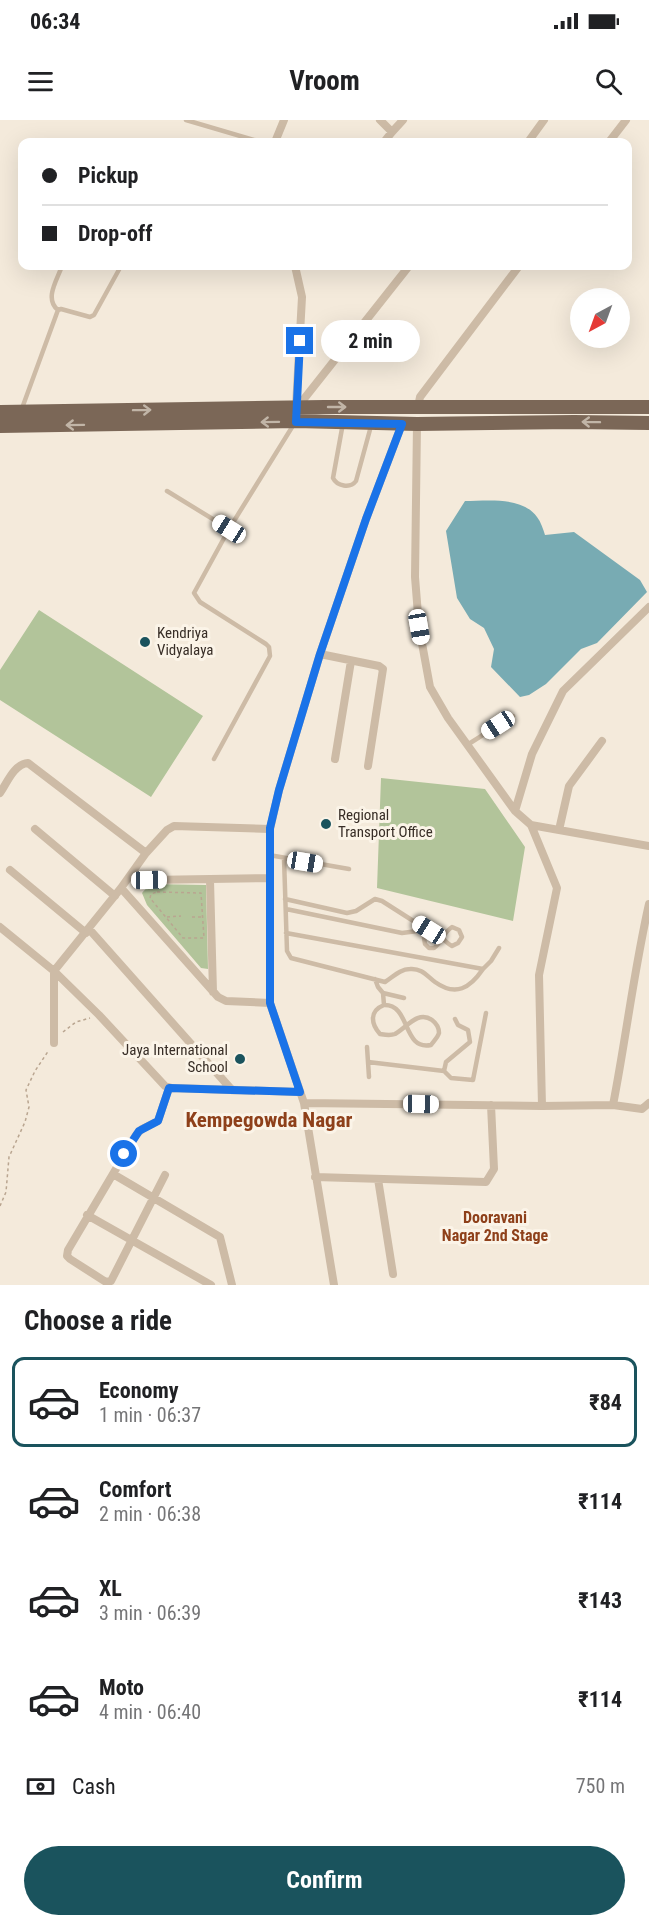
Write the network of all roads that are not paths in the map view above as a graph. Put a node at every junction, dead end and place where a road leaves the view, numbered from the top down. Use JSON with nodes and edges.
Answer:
{"nodes":[{"id":1,"x":186,"y":120,"type":"edge"},
{"id":2,"x":284,"y":120,"type":"edge"},
{"id":3,"x":380,"y":120,"type":"edge"},
{"id":4,"x":403,"y":120,"type":"edge"},
{"id":5,"x":544,"y":120,"type":"edge"},
{"id":6,"x":626,"y":120,"type":"edge"},
{"id":7,"x":392,"y":132,"type":"junction"},
{"id":8,"x":247,"y":138,"type":"edge"},
{"id":9,"x":277,"y":138,"type":"edge"},
{"id":10,"x":387,"y":138,"type":"edge"},
{"id":11,"x":531,"y":138,"type":"edge"},
{"id":12,"x":612,"y":138,"type":"edge"},
{"id":13,"x":61,"y":270,"type":"edge"},
{"id":14,"x":119,"y":270,"type":"edge"},
{"id":15,"x":296,"y":270,"type":"edge"},
{"id":16,"x":406,"y":270,"type":"edge"},
{"id":17,"x":516,"y":270,"type":"edge"},
{"id":18,"x":58,"y":310,"type":"junction"},
{"id":19,"x":418,"y":407,"type":"junction"},
{"id":20,"x":649,"y":407,"type":"edge"},
{"id":21,"x":0,"y":412,"type":"edge"},
{"id":22,"x":296,"y":414,"type":"junction"},
{"id":23,"x":20,"y":419,"type":"junction"},
{"id":24,"x":344,"y":423,"type":"junction"},
{"id":25,"x":371,"y":423,"type":"junction"},
{"id":26,"x":649,"y":423,"type":"edge"},
{"id":27,"x":402,"y":424,"type":"junction"},
{"id":28,"x":417,"y":424,"type":"junction"},
{"id":29,"x":0,"y":426,"type":"edge"},
{"id":30,"x":167,"y":491,"type":"dead end"},
{"id":31,"x":229,"y":529,"type":"junction"},
{"id":32,"x":649,"y":607,"type":"edge"},
{"id":33,"x":320,"y":654,"type":"junction"},
{"id":34,"x":351,"y":661,"type":"junction"},
{"id":35,"x":513,"y":716,"type":"dead end"},
{"id":36,"x":602,"y":741,"type":"dead end"},
{"id":37,"x":467,"y":745,"type":"junction"},
{"id":38,"x":214,"y":759,"type":"dead end"},
{"id":39,"x":335,"y":759,"type":"dead end"},
{"id":40,"x":368,"y":766,"type":"dead end"},
{"id":41,"x":0,"y":793,"type":"edge"},
{"id":42,"x":515,"y":811,"type":"junction"},
{"id":43,"x":531,"y":825,"type":"junction"},
{"id":44,"x":270,"y":828,"type":"junction"},
{"id":45,"x":35,"y":829,"type":"dead end"},
{"id":46,"x":559,"y":830,"type":"junction"},
{"id":47,"x":649,"y":846,"type":"edge"},
{"id":48,"x":146,"y":853,"type":"junction"},
{"id":49,"x":269,"y":855,"type":"junction"},
{"id":50,"x":284,"y":858,"type":"junction"},
{"id":51,"x":349,"y":869,"type":"dead end"},
{"id":52,"x":10,"y":870,"type":"dead end"},
{"id":53,"x":133,"y":873,"type":"junction"},
{"id":54,"x":269,"y":878,"type":"junction"},
{"id":55,"x":210,"y":879,"type":"junction"},
{"id":56,"x":122,"y":888,"type":"junction"},
{"id":57,"x":115,"y":896,"type":"junction"},
{"id":58,"x":285,"y":899,"type":"junction"},
{"id":59,"x":649,"y":904,"type":"edge"},
{"id":60,"x":286,"y":909,"type":"junction"},
{"id":61,"x":0,"y":927,"type":"edge"},
{"id":62,"x":429,"y":930,"type":"junction"},
{"id":63,"x":87,"y":931,"type":"junction"},
{"id":64,"x":286,"y":933,"type":"junction"},
{"id":65,"x":499,"y":948,"type":"dead end"},
{"id":66,"x":483,"y":969,"type":"junction"},
{"id":67,"x":54,"y":971,"type":"junction"},
{"id":68,"x":375,"y":979,"type":"junction"},
{"id":69,"x":213,"y":992,"type":"junction"},
{"id":70,"x":383,"y":993,"type":"junction"},
{"id":71,"x":404,"y":998,"type":"dead end"},
{"id":72,"x":270,"y":1003,"type":"junction"},
{"id":73,"x":384,"y":1005,"type":"junction"},
{"id":74,"x":486,"y":1014,"type":"dead end"},
{"id":75,"x":455,"y":1019,"type":"dead end"},
{"id":76,"x":406,"y":1026,"type":"junction"},
{"id":77,"x":54,"y":1043,"type":"road end"},
{"id":78,"x":367,"y":1047,"type":"dead end"},
{"id":79,"x":368,"y":1062,"type":"junction"},
{"id":80,"x":444,"y":1071,"type":"junction"},
{"id":81,"x":369,"y":1077,"type":"dead end"},
{"id":82,"x":169,"y":1088,"type":"junction"},
{"id":83,"x":232,"y":1090,"type":"junction"},
{"id":84,"x":300,"y":1092,"type":"junction"},
{"id":85,"x":304,"y":1103,"type":"junction"},
{"id":86,"x":649,"y":1103,"type":"edge"},
{"id":87,"x":490,"y":1105,"type":"junction"},
{"id":88,"x":613,"y":1105,"type":"junction"},
{"id":89,"x":542,"y":1106,"type":"junction"},
{"id":90,"x":113,"y":1174,"type":"junction"},
{"id":91,"x":165,"y":1175,"type":"dead end"},
{"id":92,"x":315,"y":1177,"type":"junction"},
{"id":93,"x":378,"y":1179,"type":"junction"},
{"id":94,"x":154,"y":1198,"type":"junction"},
{"id":95,"x":87,"y":1215,"type":"junction"},
{"id":96,"x":132,"y":1240,"type":"junction"},
{"id":97,"x":393,"y":1274,"type":"dead end"},
{"id":98,"x":212,"y":1285,"type":"edge"},
{"id":99,"x":232,"y":1285,"type":"edge"},
{"id":100,"x":334,"y":1285,"type":"edge"}],
"edges":[{"from":1,"to":8,"type":"lane"},
{"from":2,"to":9,"type":"street"},
{"from":3,"to":7,"type":"street"},
{"from":4,"to":7,"type":"street"},
{"from":5,"to":11,"type":"street"},
{"from":6,"to":12,"type":"street"},
{"from":7,"to":10,"type":"street"},
{"from":13,"to":18,"type":"lane"},
{"from":14,"to":18,"type":"lane"},
{"from":15,"to":22,"type":"street"},
{"from":16,"to":22,"type":"street"},
{"from":17,"to":19,"type":"street"},
{"from":18,"to":23,"type":"lane"},
{"from":19,"to":20,"type":"main road"},
{"from":22,"to":19,"type":"main road","one_way":true},
{"from":19,"to":28,"type":"main road"},
{"from":21,"to":23,"type":"main road"},
{"from":22,"to":23,"type":"main road"},
{"from":22,"to":24,"type":"main road"},
{"from":22,"to":31,"type":"lane"},
{"from":23,"to":29,"type":"main road"},
{"from":24,"to":25,"type":"main road"},
{"from":24,"to":25,"type":"lane"},
{"from":25,"to":27,"type":"main road"},
{"from":26,"to":28,"type":"main road","one_way":true},
{"from":27,"to":28,"type":"main road"},
{"from":27,"to":33,"type":"street"},
{"from":28,"to":37,"type":"street"},
{"from":30,"to":31,"type":"lane"},
{"from":31,"to":38,"type":"lane"},
{"from":32,"to":42,"type":"street"},
{"from":33,"to":34,"type":"street"},
{"from":33,"to":44,"type":"street"},
{"from":34,"to":39,"type":"street"},
{"from":34,"to":40,"type":"street"},
{"from":35,"to":37,"type":"lane"},
{"from":36,"to":46,"type":"street"},
{"from":37,"to":42,"type":"street"},
{"from":41,"to":48,"type":"street"},
{"from":42,"to":43,"type":"street"},
{"from":43,"to":46,"type":"street"},
{"from":43,"to":89,"type":"street"},
{"from":44,"to":48,"type":"street"},
{"from":44,"to":49,"type":"street"},
{"from":45,"to":57,"type":"street"},
{"from":46,"to":47,"type":"street"},
{"from":48,"to":53,"type":"street"},
{"from":49,"to":50,"type":"lane"},
{"from":49,"to":54,"type":"street"},
{"from":50,"to":51,"type":"lane"},
{"from":50,"to":58,"type":"lane"},
{"from":52,"to":63,"type":"street"},
{"from":53,"to":55,"type":"street"},
{"from":53,"to":56,"type":"street"},
{"from":54,"to":55,"type":"street"},
{"from":54,"to":72,"type":"street"},
{"from":55,"to":69,"type":"street"},
{"from":56,"to":57,"type":"street"},
{"from":56,"to":69,"type":"street"},
{"from":57,"to":63,"type":"street"},
{"from":58,"to":60,"type":"lane"},
{"from":58,"to":62,"type":"lane"},
{"from":59,"to":88,"type":"street"},
{"from":60,"to":62,"type":"lane"},
{"from":60,"to":64,"type":"lane"},
{"from":61,"to":67,"type":"street"},
{"from":62,"to":62,"type":"lane"},
{"from":63,"to":67,"type":"street"},
{"from":63,"to":83,"type":"street"},
{"from":64,"to":66,"type":"lane"},
{"from":64,"to":68,"type":"lane"},
{"from":65,"to":66,"type":"lane"},
{"from":66,"to":68,"type":"lane"},
{"from":67,"to":77,"type":"street"},
{"from":67,"to":82,"type":"street"},
{"from":68,"to":70,"type":"lane"},
{"from":69,"to":72,"type":"street"},
{"from":70,"to":71,"type":"lane"},
{"from":70,"to":73,"type":"lane"},
{"from":72,"to":84,"type":"street"},
{"from":73,"to":76,"type":"lane"},
{"from":73,"to":76,"type":"lane"},
{"from":74,"to":80,"type":"lane"},
{"from":75,"to":80,"type":"lane"},
{"from":76,"to":76,"type":"lane"},
{"from":78,"to":79,"type":"lane"},
{"from":79,"to":80,"type":"lane"},
{"from":79,"to":81,"type":"lane"},
{"from":82,"to":83,"type":"street"},
{"from":82,"to":90,"type":"street"},
{"from":83,"to":84,"type":"street"},
{"from":84,"to":85,"type":"street"},
{"from":85,"to":87,"type":"street"},
{"from":85,"to":92,"type":"street"},
{"from":86,"to":88,"type":"street"},
{"from":87,"to":89,"type":"street"},
{"from":87,"to":93,"type":"street"},
{"from":88,"to":89,"type":"street"},
{"from":90,"to":94,"type":"street"},
{"from":90,"to":95,"type":"street"},
{"from":91,"to":94,"type":"street"},
{"from":92,"to":93,"type":"street"},
{"from":92,"to":100,"type":"street"},
{"from":93,"to":97,"type":"street"},
{"from":94,"to":96,"type":"street"},
{"from":94,"to":99,"type":"street"},
{"from":95,"to":96,"type":"street"},
{"from":95,"to":96,"type":"street"},
{"from":96,"to":98,"type":"street"}]}
